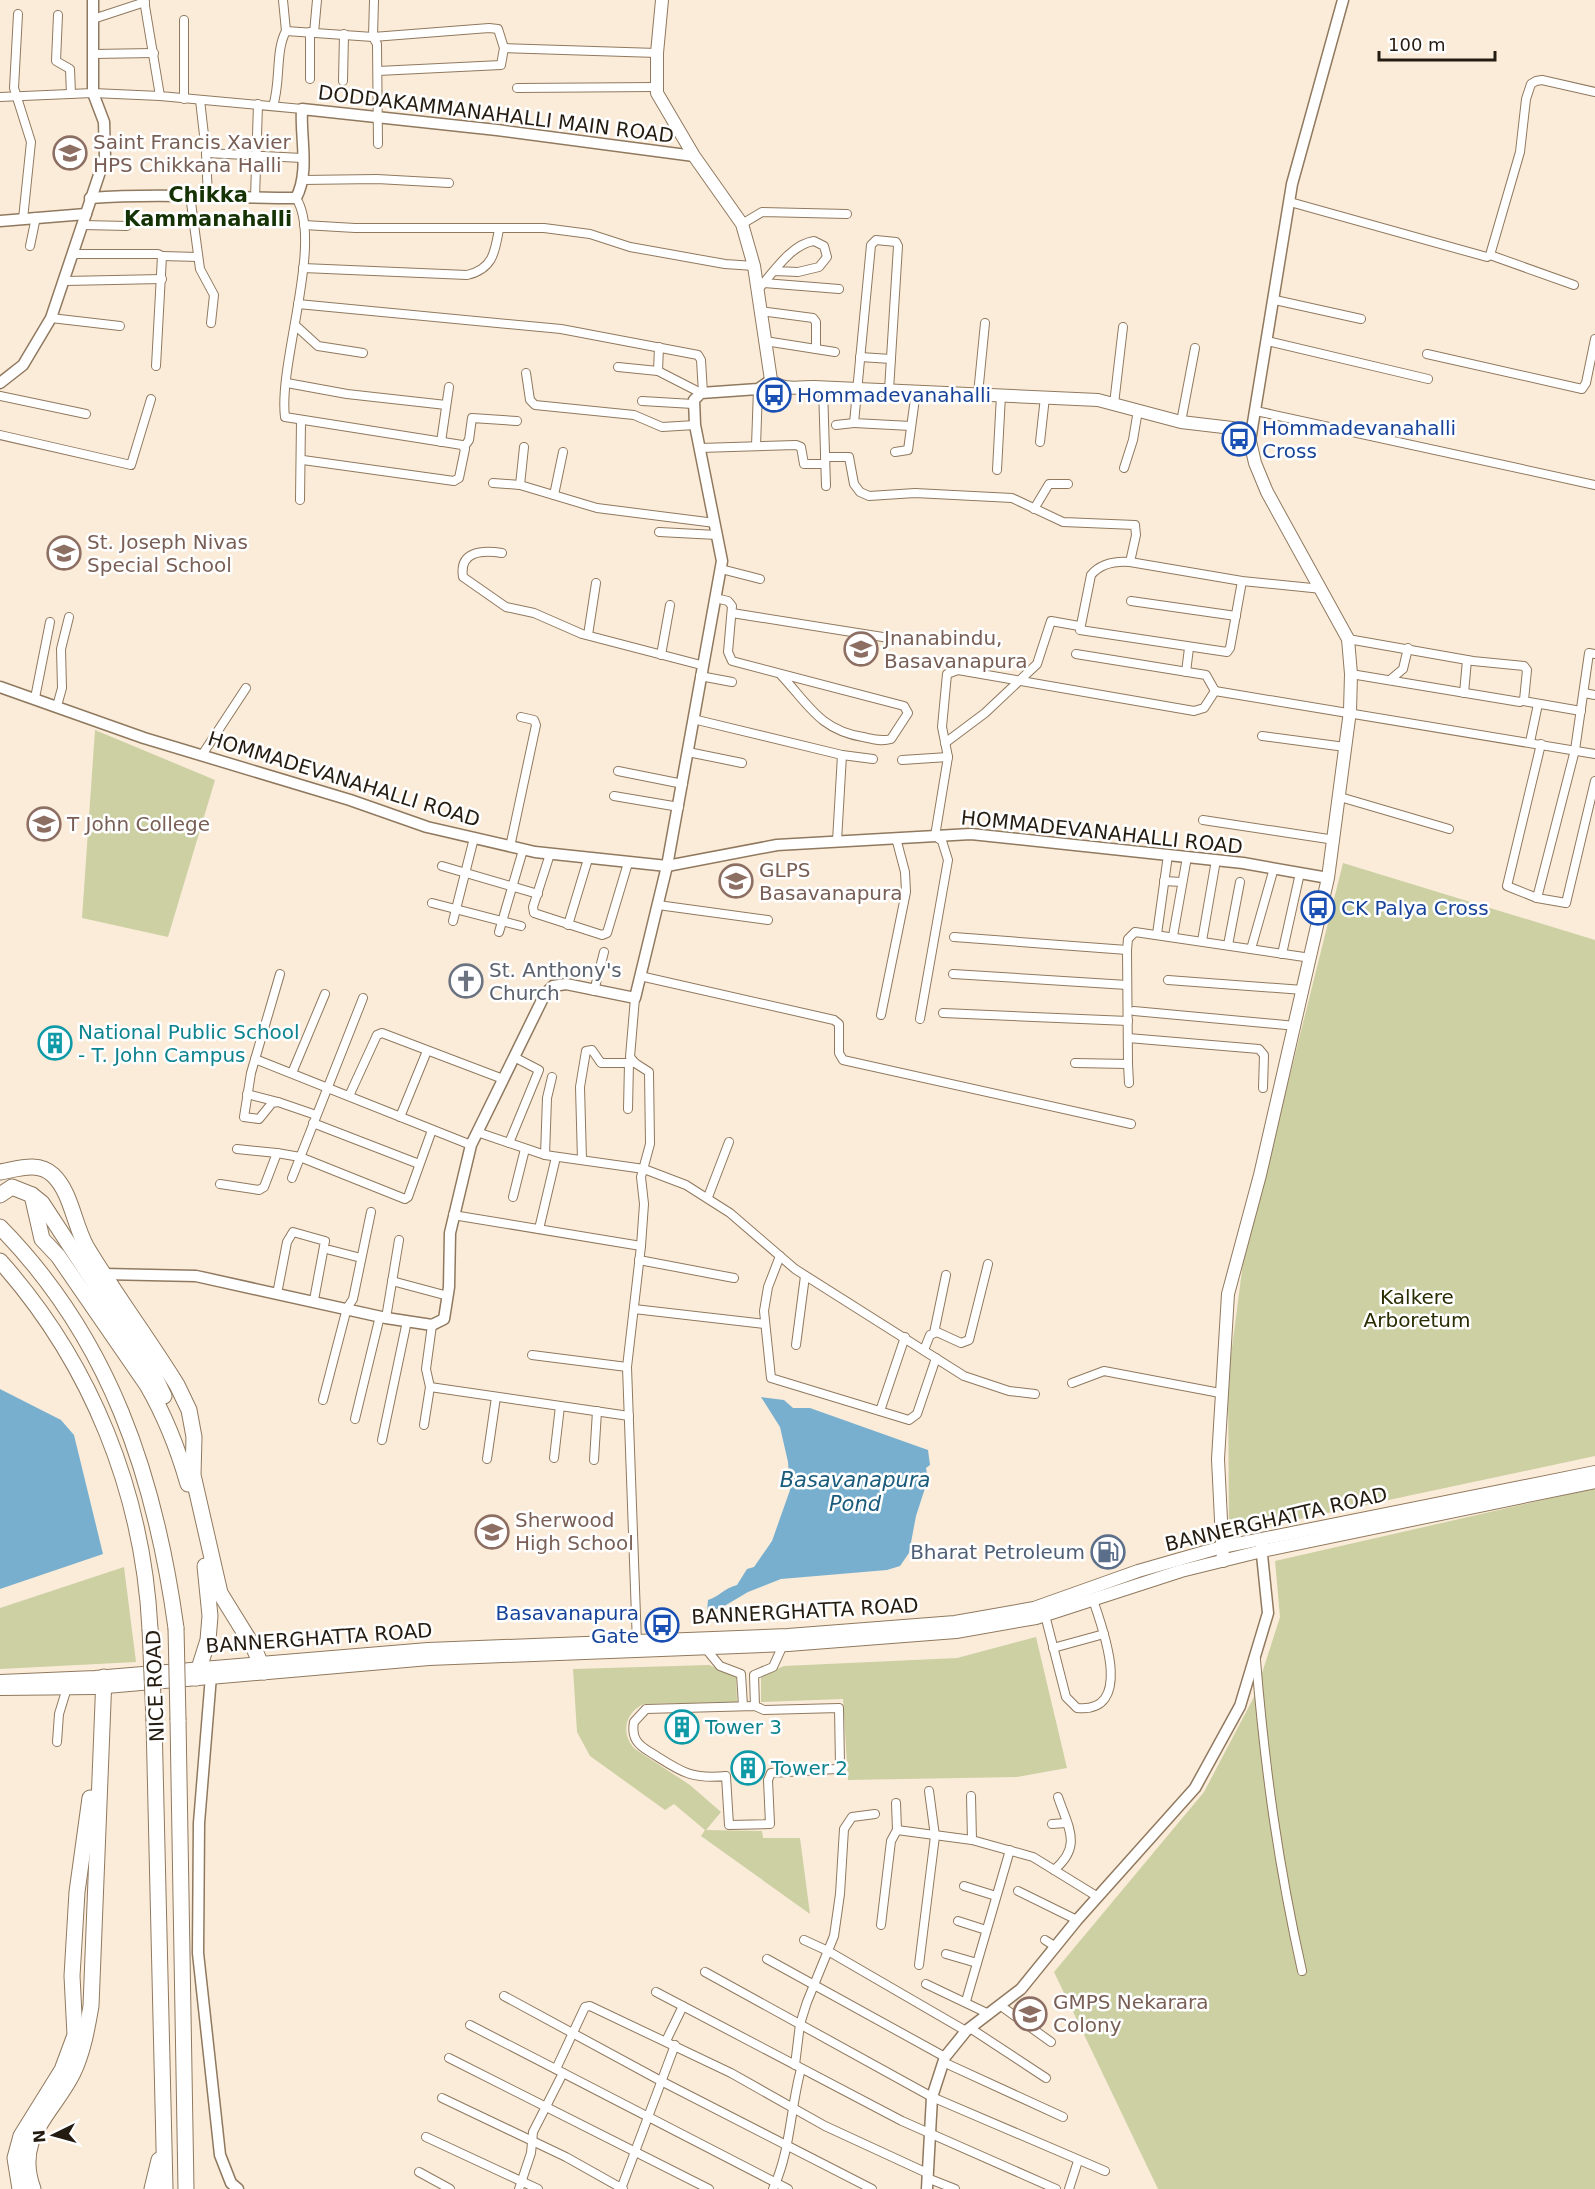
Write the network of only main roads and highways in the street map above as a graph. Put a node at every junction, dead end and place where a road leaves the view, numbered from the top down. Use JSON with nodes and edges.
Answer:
{"nodes":[{"id":1,"x":662,"y":0,"type":"edge"},
{"id":2,"x":0,"y":1173,"type":"edge"},
{"id":3,"x":0,"y":1195,"type":"edge"},
{"id":4,"x":1,"y":1226,"type":"edge"},
{"id":5,"x":0,"y":1261,"type":"edge"},
{"id":6,"x":1595,"y":1472,"type":"edge"},
{"id":7,"x":190,"y":1476,"type":"junction"},
{"id":8,"x":1595,"y":1482,"type":"edge"},
{"id":9,"x":1262,"y":1545,"type":"junction"},
{"id":10,"x":1222,"y":1547,"type":"junction"},
{"id":11,"x":1223,"y":1561,"type":"junction"},
{"id":12,"x":952,"y":1628,"type":"junction"},
{"id":13,"x":637,"y":1644,"type":"junction"},
{"id":14,"x":262,"y":1667,"type":"junction"},
{"id":15,"x":202,"y":1674,"type":"junction"},
{"id":16,"x":0,"y":1681,"type":"edge"},
{"id":17,"x":99,"y":1682,"type":"junction"},
{"id":18,"x":0,"y":1689,"type":"edge"},
{"id":19,"x":164,"y":2139,"type":"junction"},
{"id":20,"x":20,"y":2189,"type":"edge"},
{"id":21,"x":33,"y":2189,"type":"edge"},
{"id":22,"x":152,"y":2189,"type":"edge"},
{"id":23,"x":165,"y":2189,"type":"edge"},
{"id":24,"x":186,"y":2189,"type":"edge"}],
"edges":[{"from":1,"to":10,"type":"main road"},
{"from":2,"to":7,"type":"highway"},
{"from":3,"to":7,"type":"highway"},
{"from":4,"to":24,"type":"highway","name":"NICE ROAD","bridge":true},
{"from":5,"to":19,"type":"highway","name":"NICE ROAD","bridge":true},
{"from":6,"to":9,"type":"main road","name":"BANNERGHATTA ROAD"},
{"from":7,"to":14,"type":"highway"},
{"from":7,"to":15,"type":"highway"},
{"from":8,"to":9,"type":"main road","name":"BANNERGHATTA ROAD"},
{"from":9,"to":10,"type":"main road","name":"BANNERGHATTA ROAD"},
{"from":9,"to":11,"type":"main road","name":"BANNERGHATTA ROAD"},
{"from":10,"to":11,"type":"main road"},
{"from":10,"to":12,"type":"main road","name":"BANNERGHATTA ROAD"},
{"from":11,"to":12,"type":"main road","name":"BANNERGHATTA ROAD"},
{"from":12,"to":13,"type":"main road","name":"BANNERGHATTA ROAD"},
{"from":12,"to":13,"type":"main road","name":"BANNERGHATTA ROAD"},
{"from":13,"to":14,"type":"main road","name":"BANNERGHATTA ROAD"},
{"from":14,"to":15,"type":"main road","name":"BANNERGHATTA ROAD"},
{"from":15,"to":17,"type":"main road","name":"BANNERGHATTA ROAD"},
{"from":16,"to":17,"type":"main road","name":"BANNERGHATTA ROAD"},
{"from":17,"to":18,"type":"main road","name":"BANNERGHATTA ROAD"},
{"from":17,"to":20,"type":"highway"},
{"from":17,"to":21,"type":"highway"},
{"from":19,"to":22,"type":"highway"},
{"from":19,"to":23,"type":"highway","name":"NICE ROAD"}]}
